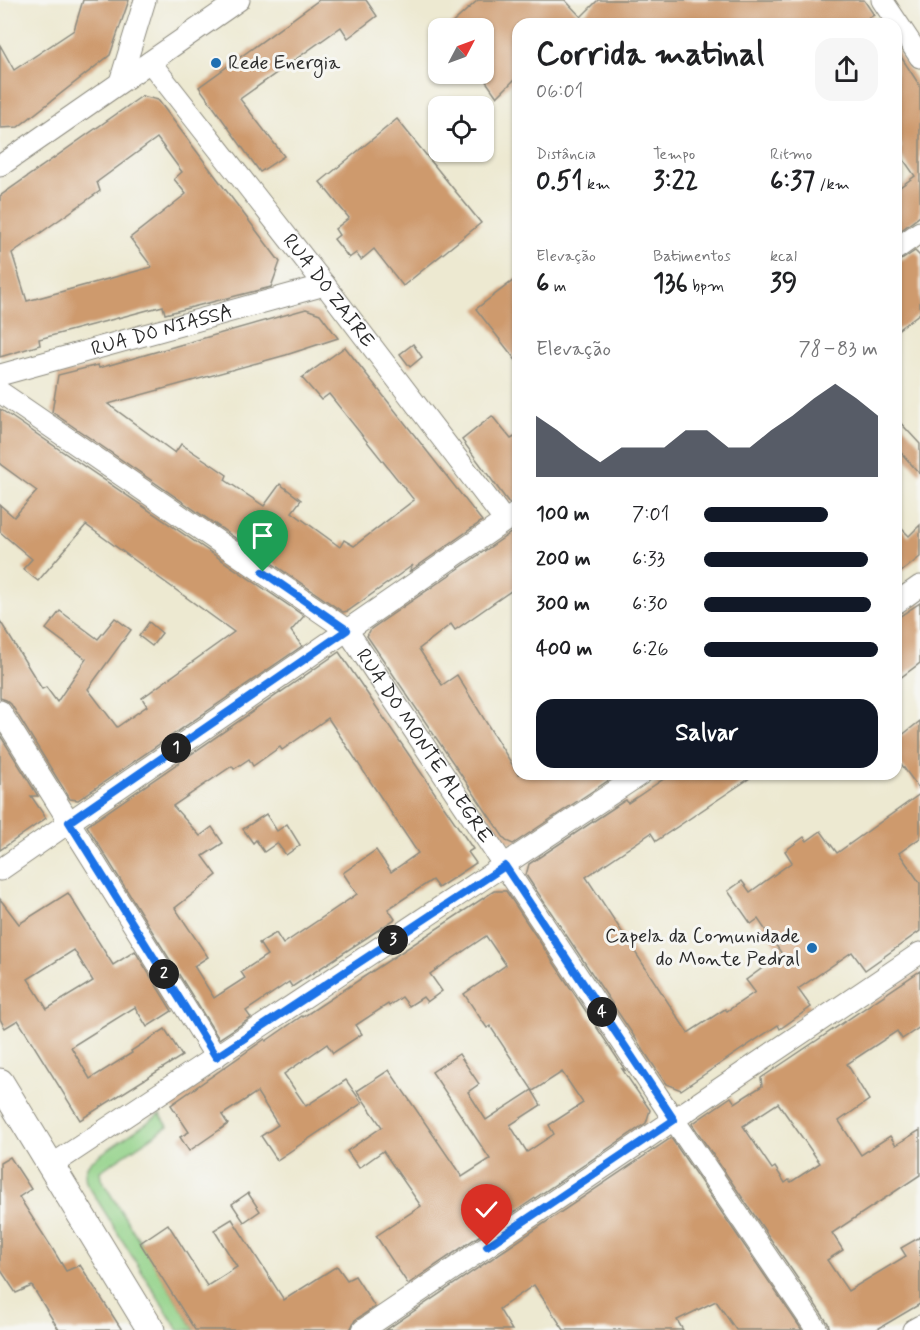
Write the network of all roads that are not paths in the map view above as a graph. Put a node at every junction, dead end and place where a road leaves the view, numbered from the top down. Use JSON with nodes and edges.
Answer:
{"nodes":[{"id":1,"x":144,"y":0,"type":"edge"},
{"id":2,"x":239,"y":0,"type":"edge"},
{"id":3,"x":882,"y":0,"type":"edge"},
{"id":4,"x":894,"y":18,"type":"edge"},
{"id":5,"x":902,"y":30,"type":"edge"},
{"id":6,"x":920,"y":57,"type":"edge"},
{"id":7,"x":150,"y":62,"type":"junction"},
{"id":8,"x":120,"y":82,"type":"junction"},
{"id":9,"x":0,"y":165,"type":"edge"},
{"id":10,"x":920,"y":232,"type":"edge"},
{"id":11,"x":902,"y":245,"type":"edge"},
{"id":12,"x":325,"y":285,"type":"junction"},
{"id":13,"x":0,"y":375,"type":"edge"},
{"id":14,"x":0,"y":392,"type":"edge"},
{"id":15,"x":511,"y":517,"type":"edge"},
{"id":16,"x":920,"y":586,"type":"edge"},
{"id":17,"x":902,"y":599,"type":"edge"},
{"id":18,"x":347,"y":630,"type":"junction"},
{"id":19,"x":0,"y":711,"type":"edge"},
{"id":20,"x":632,"y":780,"type":"edge"},
{"id":21,"x":69,"y":822,"type":"junction"},
{"id":22,"x":505,"y":866,"type":"junction"},
{"id":23,"x":0,"y":870,"type":"edge"},
{"id":24,"x":920,"y":953,"type":"edge"},
{"id":25,"x":216,"y":1057,"type":"junction"},
{"id":26,"x":0,"y":1082,"type":"edge"},
{"id":27,"x":674,"y":1120,"type":"junction"},
{"id":28,"x":52,"y":1165,"type":"junction"},
{"id":29,"x":920,"y":1326,"type":"edge"},
{"id":30,"x":151,"y":1330,"type":"edge"},
{"id":31,"x":363,"y":1330,"type":"edge"},
{"id":32,"x":817,"y":1330,"type":"edge"},
{"id":33,"x":913,"y":1330,"type":"edge"}],
"edges":[{"from":1,"to":8,"type":"street"},
{"from":2,"to":7,"type":"street"},
{"from":3,"to":4,"type":"street"},
{"from":5,"to":6,"type":"street"},
{"from":7,"to":8,"type":"street"},
{"from":7,"to":12,"type":"street","name":"RUA DO ZAIRE"},
{"from":8,"to":9,"type":"street"},
{"from":10,"to":11,"type":"street"},
{"from":12,"to":13,"type":"street","name":"RUA DO NIASSA"},
{"from":12,"to":15,"type":"street","name":"RUA DO ZAIRE"},
{"from":14,"to":18,"type":"street","name":"RUA DO MONTE ALEGRE"},
{"from":15,"to":18,"type":"street"},
{"from":16,"to":17,"type":"street"},
{"from":18,"to":21,"type":"street"},
{"from":18,"to":22,"type":"street","name":"RUA DO MONTE ALEGRE"},
{"from":19,"to":21,"type":"street"},
{"from":20,"to":22,"type":"street"},
{"from":21,"to":23,"type":"street"},
{"from":21,"to":25,"type":"street"},
{"from":22,"to":25,"type":"street"},
{"from":22,"to":27,"type":"street","name":"RUA DO MONTE ALEGRE"},
{"from":24,"to":27,"type":"street"},
{"from":25,"to":28,"type":"street"},
{"from":26,"to":28,"type":"main road"},
{"from":27,"to":31,"type":"street"},
{"from":27,"to":32,"type":"street","name":"RUA DO MONTE ALEGRE"},
{"from":28,"to":30,"type":"main road"},
{"from":29,"to":33,"type":"street"}]}
